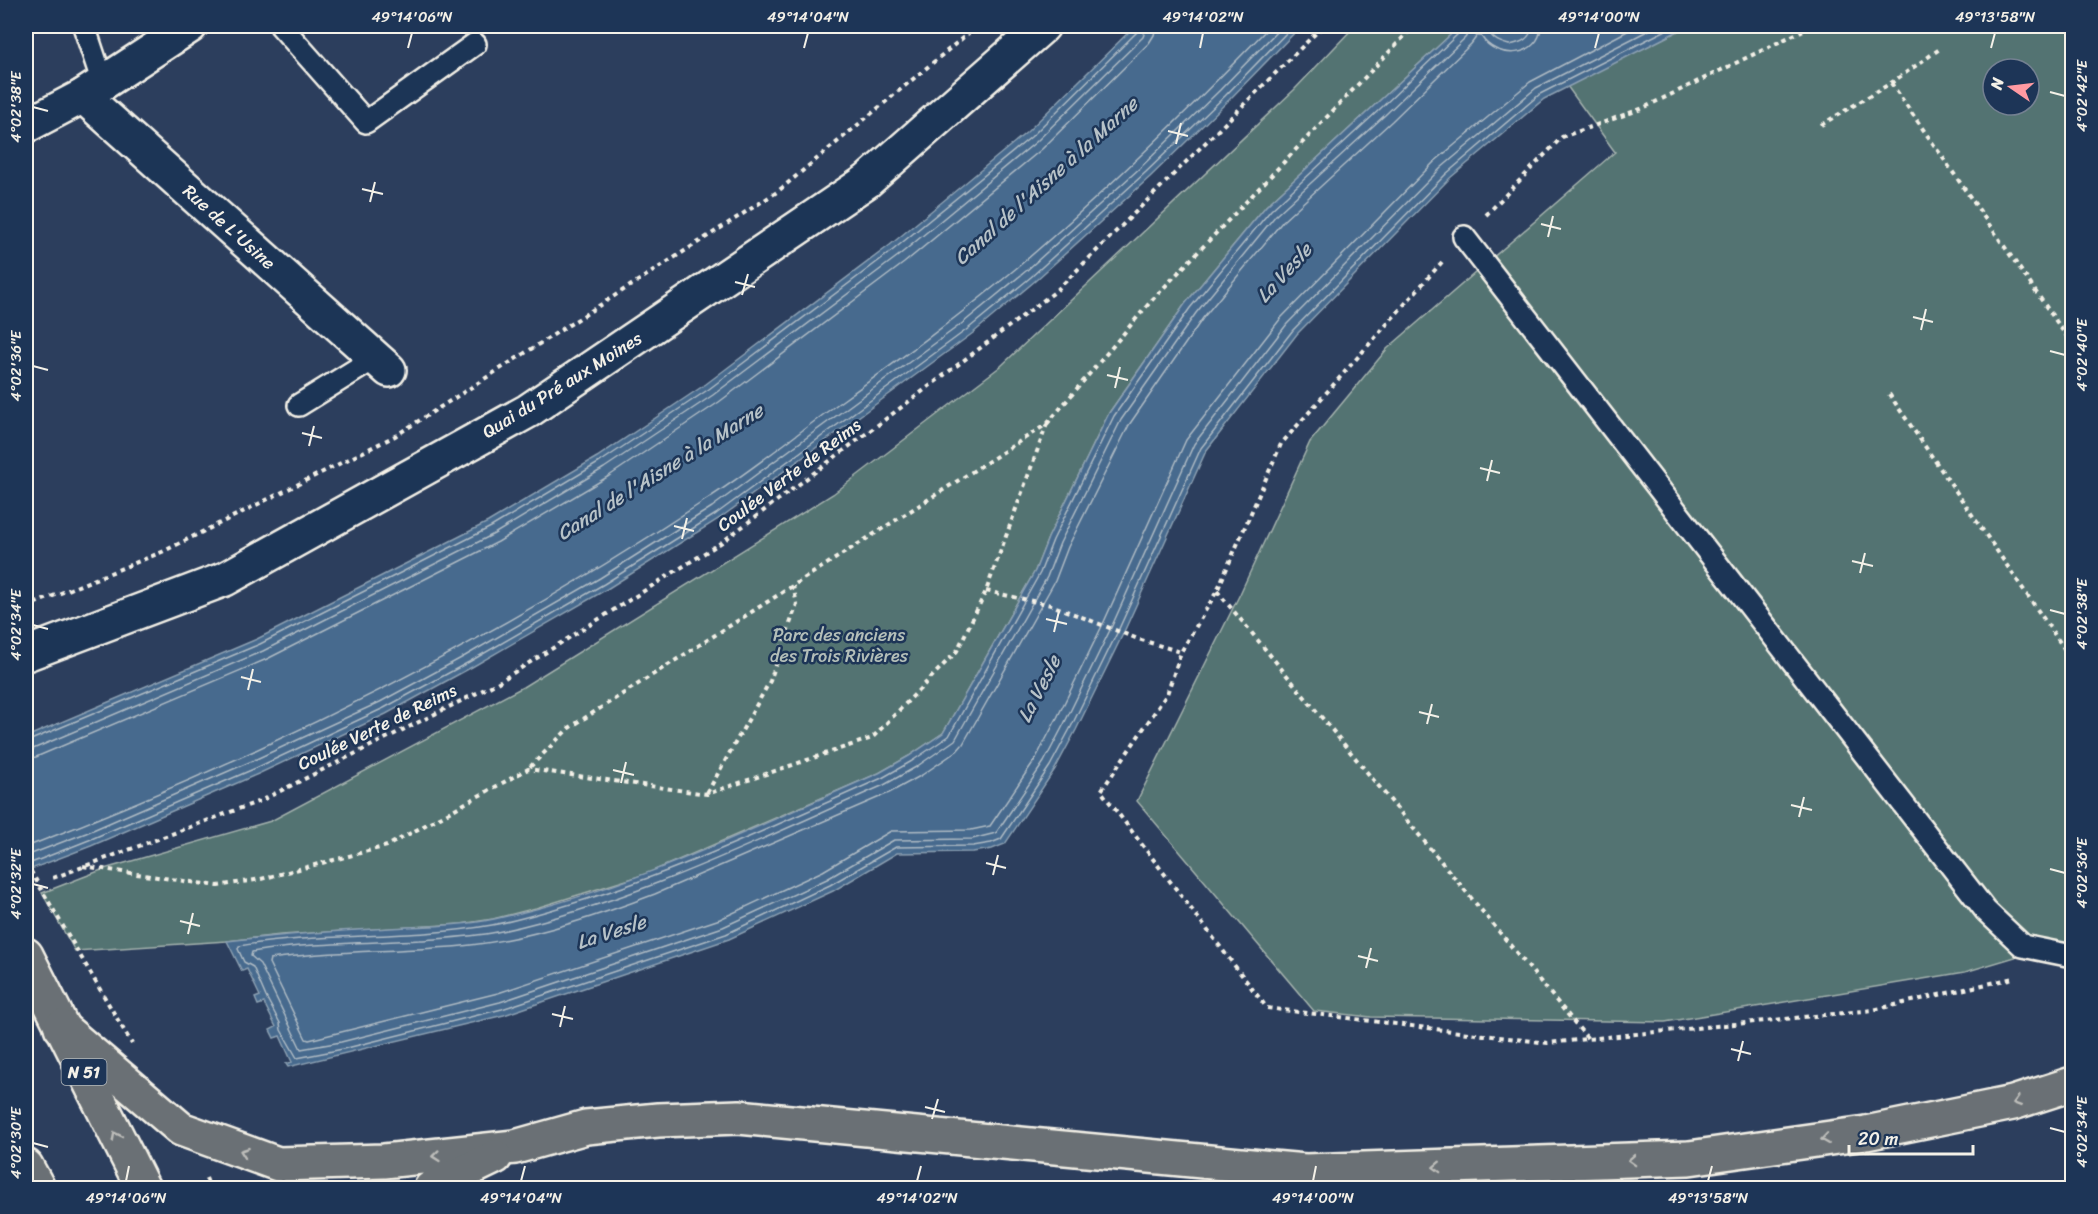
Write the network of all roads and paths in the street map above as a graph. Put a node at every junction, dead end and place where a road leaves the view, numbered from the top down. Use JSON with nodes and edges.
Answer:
{"nodes":[{"id":1,"x":84,"y":26,"type":"edge"},
{"id":2,"x":190,"y":26,"type":"edge"},
{"id":3,"x":281,"y":26,"type":"edge"},
{"id":4,"x":977,"y":26,"type":"edge"},
{"id":5,"x":1043,"y":26,"type":"edge"},
{"id":6,"x":1323,"y":26,"type":"edge"},
{"id":7,"x":1414,"y":26,"type":"edge"},
{"id":8,"x":1812,"y":26,"type":"edge"},
{"id":9,"x":475,"y":44,"type":"dead end"},
{"id":10,"x":1941,"y":48,"type":"dead end"},
{"id":11,"x":1892,"y":83,"type":"junction"},
{"id":12,"x":93,"y":89,"type":"junction"},
{"id":13,"x":1821,"y":125,"type":"dead end"},
{"id":14,"x":26,"y":126,"type":"edge"},
{"id":15,"x":1464,"y":237,"type":"junction"},
{"id":16,"x":2073,"y":344,"type":"edge"},
{"id":17,"x":382,"y":364,"type":"joint"},
{"id":18,"x":1889,"y":394,"type":"dead end"},
{"id":19,"x":299,"y":405,"type":"dead end"},
{"id":20,"x":1047,"y":424,"type":"junction"},
{"id":21,"x":793,"y":586,"type":"junction"},
{"id":22,"x":987,"y":591,"type":"junction"},
{"id":23,"x":1217,"y":591,"type":"junction"},
{"id":24,"x":26,"y":607,"type":"edge"},
{"id":25,"x":1181,"y":652,"type":"junction"},
{"id":26,"x":26,"y":654,"type":"edge"},
{"id":27,"x":2073,"y":660,"type":"edge"},
{"id":28,"x":528,"y":769,"type":"junction"},
{"id":29,"x":707,"y":794,"type":"junction"},
{"id":30,"x":26,"y":863,"type":"edge"},
{"id":31,"x":83,"y":866,"type":"junction"},
{"id":32,"x":53,"y":878,"type":"dead end"},
{"id":33,"x":26,"y":955,"type":"edge"},
{"id":34,"x":2073,"y":956,"type":"edge"},
{"id":35,"x":2017,"y":977,"type":"dead end"},
{"id":36,"x":61,"y":1027,"type":"junction"},
{"id":37,"x":1588,"y":1040,"type":"junction"},
{"id":38,"x":132,"y":1044,"type":"dead end"},
{"id":39,"x":2073,"y":1084,"type":"edge"},
{"id":40,"x":515,"y":1147,"type":"junction"},
{"id":41,"x":26,"y":1166,"type":"edge"},
{"id":42,"x":38,"y":1188,"type":"edge"},
{"id":43,"x":143,"y":1188,"type":"edge"},
{"id":44,"x":430,"y":1188,"type":"edge"}],
"edges":[{"from":1,"to":12,"type":"lane"},
{"from":2,"to":12,"type":"street"},
{"from":3,"to":9,"type":"lane"},
{"from":4,"to":24,"type":"path"},
{"from":5,"to":26,"type":"street","name":"Quai du Pré aux Moines"},
{"from":6,"to":31,"type":"path","name":"Coulée Verte de Reims"},
{"from":7,"to":20,"type":"path"},
{"from":8,"to":15,"type":"path"},
{"from":10,"to":11,"type":"path"},
{"from":11,"to":13,"type":"path"},
{"from":11,"to":16,"type":"path"},
{"from":12,"to":14,"type":"street"},
{"from":12,"to":17,"type":"street","name":"Rue de L'Usine"},
{"from":15,"to":23,"type":"path"},
{"from":15,"to":34,"type":"lane"},
{"from":17,"to":19,"type":"lane","name":"Rue de L'Usine"},
{"from":18,"to":27,"type":"path"},
{"from":20,"to":21,"type":"path"},
{"from":20,"to":22,"type":"path"},
{"from":21,"to":28,"type":"path"},
{"from":21,"to":29,"type":"path"},
{"from":22,"to":25,"type":"path"},
{"from":22,"to":29,"type":"path"},
{"from":23,"to":25,"type":"path"},
{"from":23,"to":37,"type":"path"},
{"from":25,"to":37,"type":"path"},
{"from":28,"to":29,"type":"path"},
{"from":28,"to":31,"type":"path"},
{"from":30,"to":38,"type":"path","bridge":true},
{"from":31,"to":32,"type":"path","name":"Coulée Verte de Reims"},
{"from":33,"to":36,"type":"main road","number":"N 51"},
{"from":35,"to":37,"type":"path"},
{"from":40,"to":36,"type":"main road","one_way":true},
{"from":43,"to":36,"type":"main road","number":"N 51","one_way":true},
{"from":39,"to":40,"type":"main road","one_way":true},
{"from":40,"to":44,"type":"main road"},
{"from":41,"to":42,"type":"main road"}]}
